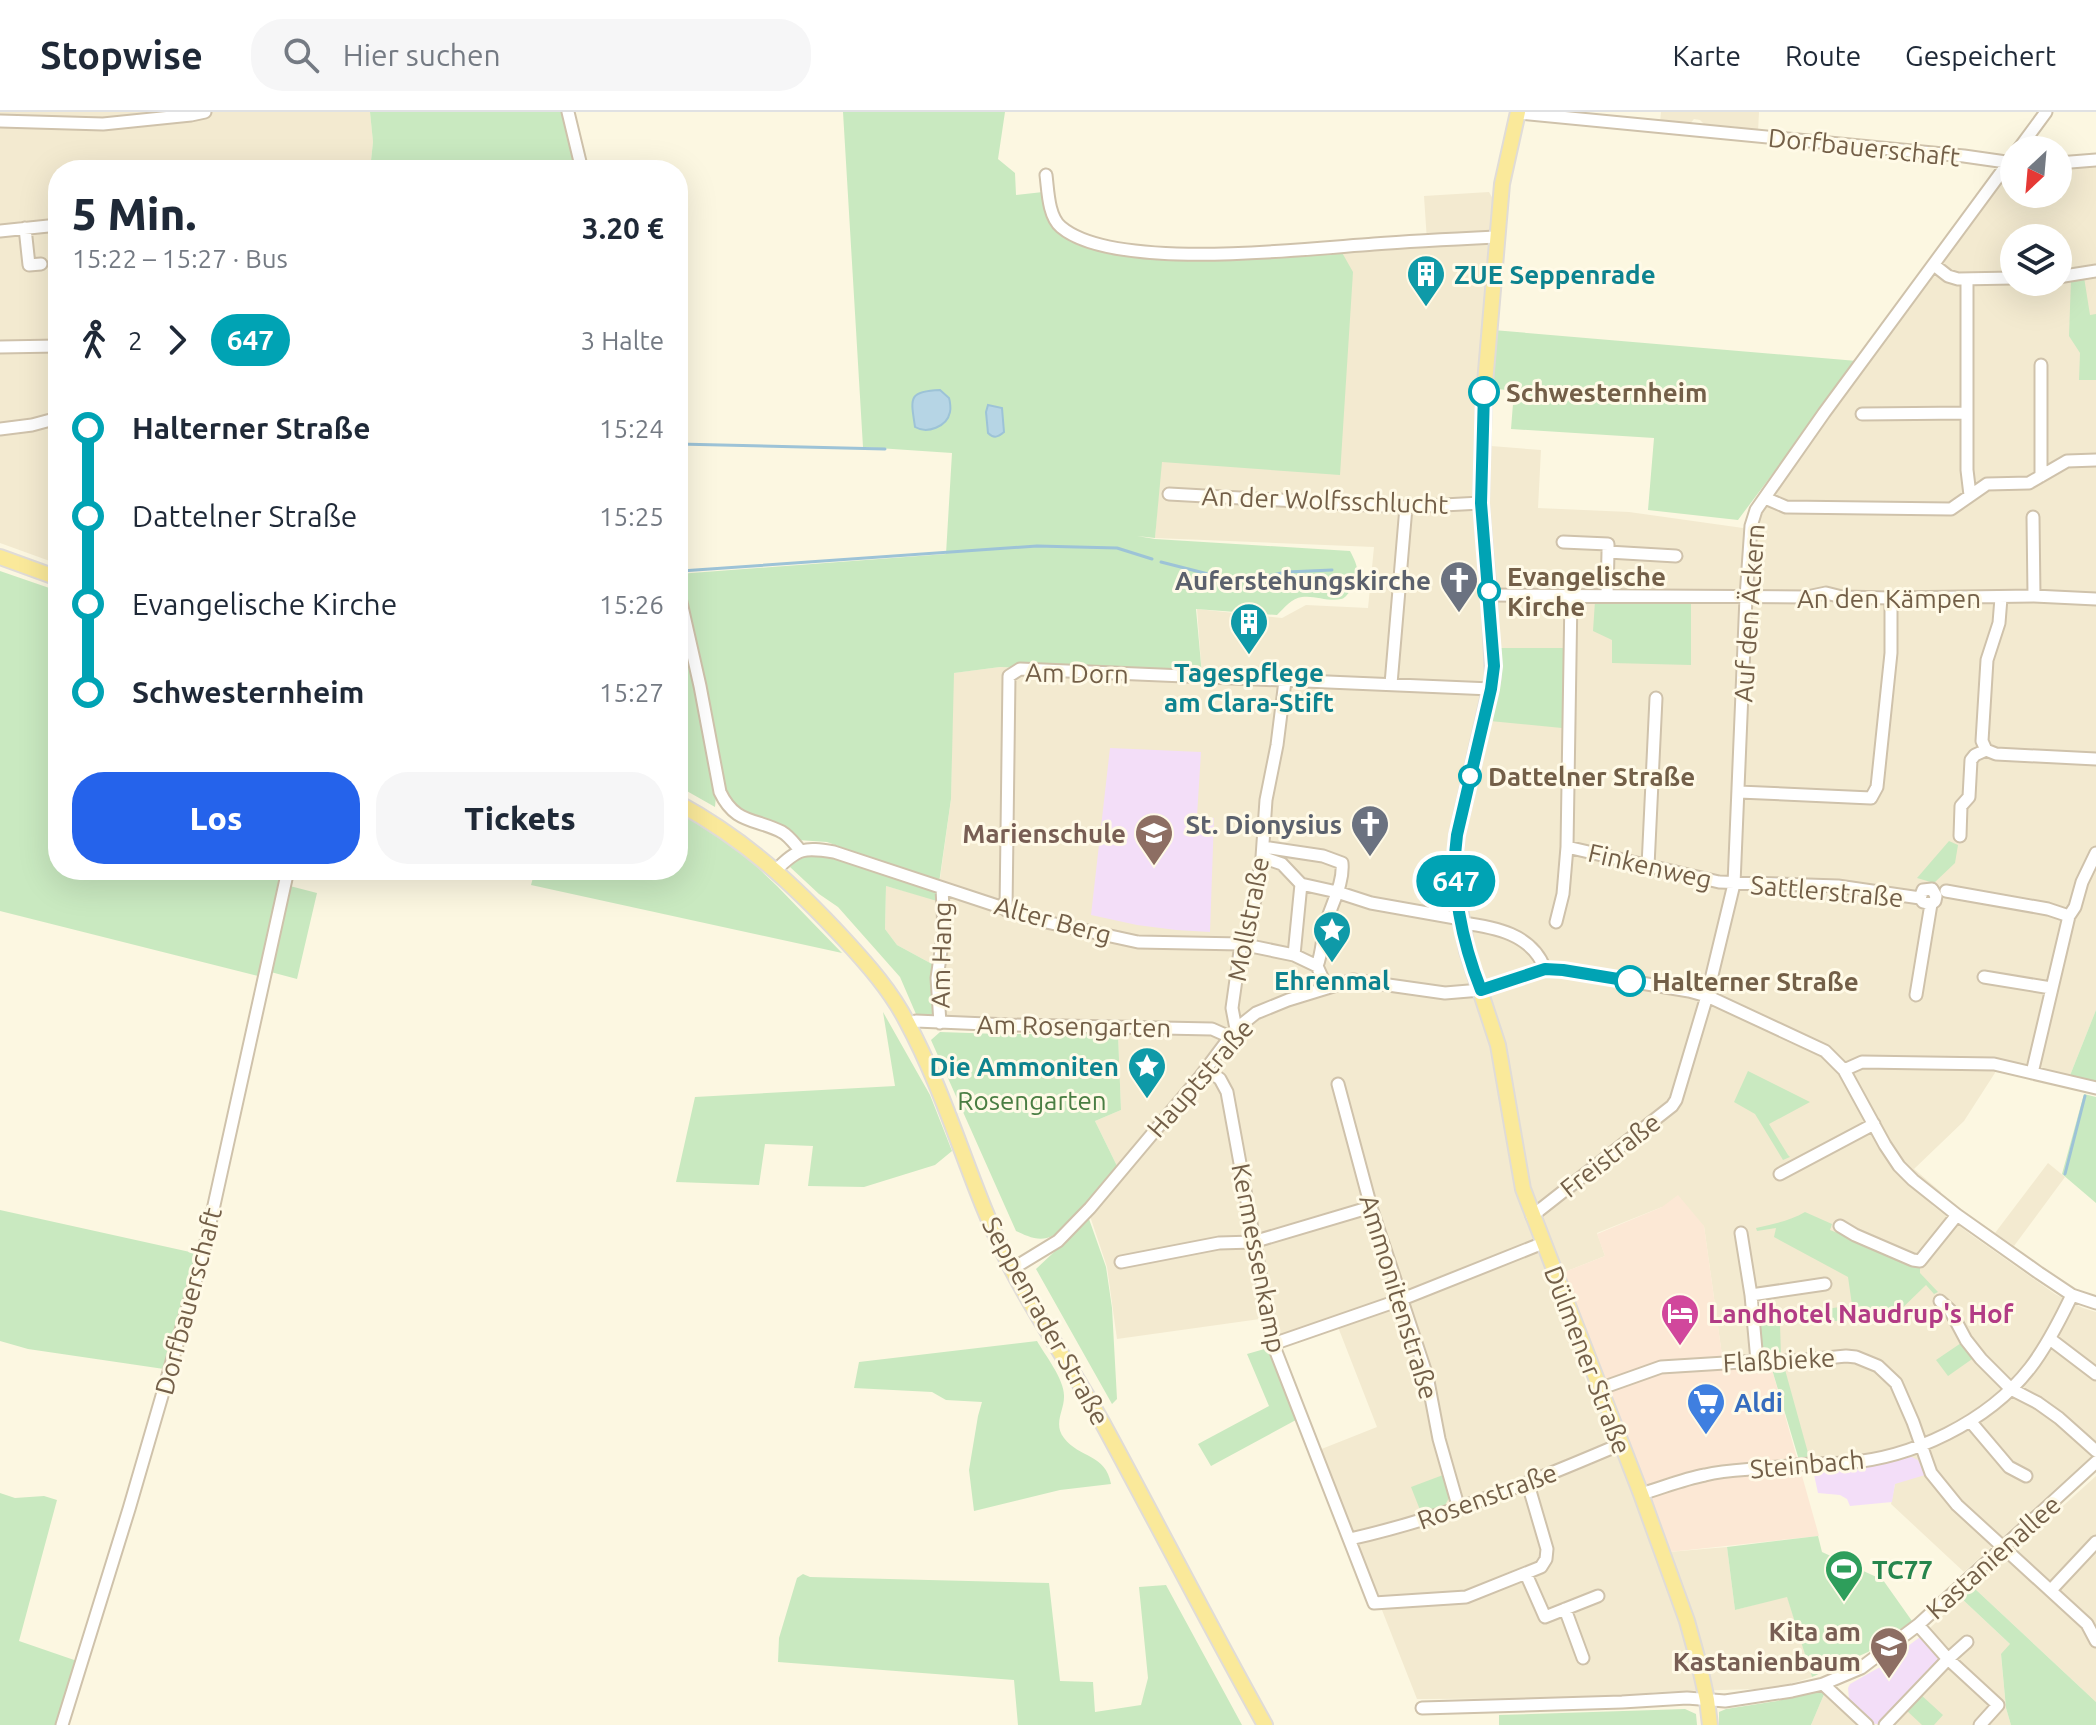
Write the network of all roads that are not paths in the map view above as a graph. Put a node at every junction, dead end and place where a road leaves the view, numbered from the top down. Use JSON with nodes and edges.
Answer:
{"nodes":[{"id":1,"x":205,"y":112,"type":"edge"},
{"id":2,"x":568,"y":112,"type":"edge"},
{"id":3,"x":2046,"y":112,"type":"edge"},
{"id":4,"x":1518,"y":113,"type":"edge"},
{"id":5,"x":0,"y":121,"type":"edge"},
{"id":6,"x":2028,"y":136,"type":"edge"},
{"id":7,"x":2000,"y":159,"type":"edge"},
{"id":8,"x":580,"y":160,"type":"edge"},
{"id":9,"x":2096,"y":160,"type":"edge"},
{"id":10,"x":2072,"y":162,"type":"edge"},
{"id":11,"x":1046,"y":175,"type":"dead end"},
{"id":12,"x":2000,"y":176,"type":"edge"},
{"id":13,"x":48,"y":226,"type":"edge"},
{"id":14,"x":25,"y":228,"type":"junction"},
{"id":15,"x":0,"y":231,"type":"edge"},
{"id":16,"x":1496,"y":237,"type":"junction"},
{"id":17,"x":41,"y":264,"type":"dead end"},
{"id":18,"x":1934,"y":265,"type":"junction"},
{"id":19,"x":2096,"y":271,"type":"edge"},
{"id":20,"x":2072,"y":275,"type":"edge"},
{"id":21,"x":2000,"y":278,"type":"edge"},
{"id":22,"x":1967,"y":279,"type":"junction"},
{"id":23,"x":48,"y":346,"type":"edge"},
{"id":24,"x":0,"y":347,"type":"edge"},
{"id":25,"x":2041,"y":365,"type":"dead end"},
{"id":26,"x":1967,"y":413,"type":"junction"},
{"id":27,"x":1862,"y":414,"type":"dead end"},
{"id":28,"x":48,"y":421,"type":"edge"},
{"id":29,"x":0,"y":429,"type":"edge"},
{"id":30,"x":2096,"y":460,"type":"edge"},
{"id":31,"x":2041,"y":476,"type":"junction"},
{"id":32,"x":1169,"y":494,"type":"dead end"},
{"id":33,"x":1970,"y":495,"type":"junction"},
{"id":34,"x":1765,"y":498,"type":"junction"},
{"id":35,"x":1481,"y":503,"type":"junction"},
{"id":36,"x":1406,"y":507,"type":"junction"},
{"id":37,"x":2033,"y":517,"type":"dead end"},
{"id":38,"x":1563,"y":542,"type":"dead end"},
{"id":39,"x":1608,"y":552,"type":"junction"},
{"id":40,"x":1676,"y":556,"type":"dead end"},
{"id":41,"x":0,"y":557,"type":"edge"},
{"id":42,"x":48,"y":574,"type":"edge"},
{"id":43,"x":1607,"y":594,"type":"junction"},
{"id":44,"x":1489,"y":595,"type":"junction"},
{"id":45,"x":1571,"y":595,"type":"junction"},
{"id":46,"x":2034,"y":596,"type":"junction"},
{"id":47,"x":1746,"y":597,"type":"junction"},
{"id":48,"x":1891,"y":598,"type":"junction"},
{"id":49,"x":2001,"y":598,"type":"junction"},
{"id":50,"x":2096,"y":599,"type":"edge"},
{"id":51,"x":688,"y":633,"type":"edge"},
{"id":52,"x":1285,"y":681,"type":"junction"},
{"id":53,"x":1391,"y":684,"type":"junction"},
{"id":54,"x":1491,"y":689,"type":"junction"},
{"id":55,"x":1656,"y":698,"type":"dead end"},
{"id":56,"x":1986,"y":750,"type":"junction"},
{"id":57,"x":2096,"y":759,"type":"edge"},
{"id":58,"x":1739,"y":792,"type":"junction"},
{"id":59,"x":688,"y":809,"type":"edge"},
{"id":60,"x":1960,"y":836,"type":"dead end"},
{"id":61,"x":1567,"y":847,"type":"junction"},
{"id":62,"x":800,"y":850,"type":"junction"},
{"id":63,"x":1262,"y":852,"type":"junction"},
{"id":64,"x":2096,"y":853,"type":"edge"},
{"id":65,"x":1648,"y":866,"type":"junction"},
{"id":66,"x":776,"y":870,"type":"junction"},
{"id":67,"x":286,"y":880,"type":"edge"},
{"id":68,"x":1301,"y":884,"type":"junction"},
{"id":69,"x":1734,"y":884,"type":"junction"},
{"id":70,"x":942,"y":888,"type":"junction"},
{"id":71,"x":1946,"y":891,"type":"dead end"},
{"id":72,"x":1337,"y":892,"type":"junction"},
{"id":73,"x":1006,"y":910,"type":"junction"},
{"id":74,"x":2069,"y":916,"type":"junction"},
{"id":75,"x":1462,"y":921,"type":"junction"},
{"id":76,"x":1556,"y":922,"type":"dead end"},
{"id":77,"x":1241,"y":944,"type":"junction"},
{"id":78,"x":1294,"y":955,"type":"junction"},
{"id":79,"x":1317,"y":966,"type":"junction"},
{"id":80,"x":1545,"y":969,"type":"junction"},
{"id":81,"x":1984,"y":977,"type":"dead end"},
{"id":82,"x":1327,"y":988,"type":"junction"},
{"id":83,"x":2051,"y":988,"type":"junction"},
{"id":84,"x":1481,"y":990,"type":"junction"},
{"id":85,"x":1916,"y":995,"type":"dead end"},
{"id":86,"x":1707,"y":996,"type":"junction"},
{"id":87,"x":912,"y":1022,"type":"junction"},
{"id":88,"x":940,"y":1023,"type":"junction"},
{"id":89,"x":1233,"y":1033,"type":"junction"},
{"id":90,"x":1206,"y":1069,"type":"junction"},
{"id":91,"x":1844,"y":1070,"type":"junction"},
{"id":92,"x":2032,"y":1073,"type":"junction"},
{"id":93,"x":1338,"y":1084,"type":"dead end"},
{"id":94,"x":2096,"y":1088,"type":"edge"},
{"id":95,"x":1874,"y":1124,"type":"junction"},
{"id":96,"x":1780,"y":1174,"type":"dead end"},
{"id":97,"x":1371,"y":1207,"type":"junction"},
{"id":98,"x":1536,"y":1213,"type":"junction"},
{"id":99,"x":1957,"y":1215,"type":"junction"},
{"id":100,"x":1840,"y":1226,"type":"dead end"},
{"id":101,"x":1741,"y":1233,"type":"dead end"},
{"id":102,"x":1253,"y":1242,"type":"junction"},
{"id":103,"x":1543,"y":1243,"type":"junction"},
{"id":104,"x":1121,"y":1262,"type":"dead end"},
{"id":105,"x":1012,"y":1269,"type":"junction"},
{"id":106,"x":1825,"y":1284,"type":"dead end"},
{"id":107,"x":1751,"y":1295,"type":"junction"},
{"id":108,"x":2072,"y":1295,"type":"junction"},
{"id":109,"x":1400,"y":1300,"type":"junction"},
{"id":110,"x":1940,"y":1301,"type":"dead end"},
{"id":111,"x":2096,"y":1303,"type":"edge"},
{"id":112,"x":2050,"y":1339,"type":"junction"},
{"id":113,"x":1273,"y":1344,"type":"junction"},
{"id":114,"x":1757,"y":1361,"type":"junction"},
{"id":115,"x":2096,"y":1374,"type":"edge"},
{"id":116,"x":1599,"y":1389,"type":"junction"},
{"id":117,"x":2011,"y":1389,"type":"junction"},
{"id":118,"x":1970,"y":1421,"type":"junction"},
{"id":119,"x":1621,"y":1444,"type":"junction"},
{"id":120,"x":1921,"y":1444,"type":"junction"},
{"id":121,"x":2096,"y":1451,"type":"edge"},
{"id":122,"x":2096,"y":1462,"type":"edge"},
{"id":123,"x":2026,"y":1476,"type":"dead end"},
{"id":124,"x":1528,"y":1484,"type":"junction"},
{"id":125,"x":1641,"y":1494,"type":"junction"},
{"id":126,"x":1459,"y":1509,"type":"junction"},
{"id":127,"x":1350,"y":1539,"type":"junction"},
{"id":128,"x":2096,"y":1542,"type":"edge"},
{"id":129,"x":2003,"y":1548,"type":"junction"},
{"id":130,"x":1526,"y":1574,"type":"junction"},
{"id":131,"x":2051,"y":1590,"type":"junction"},
{"id":132,"x":1598,"y":1596,"type":"dead end"},
{"id":133,"x":1565,"y":1609,"type":"junction"},
{"id":134,"x":1918,"y":1625,"type":"junction"},
{"id":135,"x":2096,"y":1641,"type":"edge"},
{"id":136,"x":1967,"y":1642,"type":"dead end"},
{"id":137,"x":1583,"y":1658,"type":"dead end"},
{"id":138,"x":1948,"y":1659,"type":"junction"},
{"id":139,"x":1823,"y":1684,"type":"junction"},
{"id":140,"x":1707,"y":1700,"type":"junction"},
{"id":141,"x":1422,"y":1708,"type":"dead end"},
{"id":142,"x":62,"y":1725,"type":"edge"},
{"id":143,"x":1265,"y":1725,"type":"edge"},
{"id":144,"x":1710,"y":1725,"type":"edge"},
{"id":145,"x":1867,"y":1725,"type":"edge"},
{"id":146,"x":1885,"y":1725,"type":"edge"},
{"id":147,"x":1980,"y":1725,"type":"edge"}],
"edges":[{"from":1,"to":5,"type":"street"},
{"from":2,"to":8,"type":"street"},
{"from":3,"to":6,"type":"street"},
{"from":4,"to":7,"type":"street","name":"Dorfbauerschaft"},
{"from":4,"to":16,"type":"main road"},
{"from":9,"to":10,"type":"street"},
{"from":11,"to":16,"type":"street"},
{"from":12,"to":18,"type":"street","name":"Auf den Äckern"},
{"from":13,"to":14,"type":"street"},
{"from":14,"to":15,"type":"street"},
{"from":14,"to":17,"type":"street"},
{"from":16,"to":35,"type":"main road"},
{"from":18,"to":22,"type":"street"},
{"from":18,"to":34,"type":"street","name":"Auf den Äckern"},
{"from":19,"to":20,"type":"street"},
{"from":21,"to":22,"type":"street"},
{"from":22,"to":26,"type":"street"},
{"from":23,"to":24,"type":"street"},
{"from":25,"to":31,"type":"street"},
{"from":26,"to":27,"type":"street"},
{"from":26,"to":33,"type":"street"},
{"from":28,"to":29,"type":"street"},
{"from":30,"to":31,"type":"street"},
{"from":31,"to":33,"type":"street"},
{"from":32,"to":36,"type":"street","name":"An der Wolfsschlucht"},
{"from":33,"to":34,"type":"street"},
{"from":34,"to":47,"type":"street","name":"Auf den Äckern"},
{"from":35,"to":36,"type":"street","name":"An der Wolfsschlucht"},
{"from":35,"to":44,"type":"main road"},
{"from":36,"to":53,"type":"street"},
{"from":37,"to":46,"type":"street"},
{"from":38,"to":39,"type":"street"},
{"from":39,"to":40,"type":"street"},
{"from":39,"to":43,"type":"street"},
{"from":41,"to":42,"type":"main road"},
{"from":43,"to":45,"type":"street","name":"An den Kämpen"},
{"from":43,"to":47,"type":"street","name":"An den Kämpen"},
{"from":44,"to":45,"type":"street","name":"An den Kämpen"},
{"from":44,"to":54,"type":"main road"},
{"from":45,"to":61,"type":"street"},
{"from":46,"to":49,"type":"street","name":"An den Kämpen"},
{"from":46,"to":50,"type":"street","name":"An den Kämpen"},
{"from":47,"to":48,"type":"street","name":"An den Kämpen"},
{"from":47,"to":58,"type":"street","name":"Auf den Äckern"},
{"from":48,"to":49,"type":"street","name":"An den Kämpen"},
{"from":48,"to":58,"type":"street"},
{"from":49,"to":56,"type":"street"},
{"from":51,"to":62,"type":"street"},
{"from":52,"to":53,"type":"street"},
{"from":52,"to":63,"type":"street","name":"Mollstraße"},
{"from":52,"to":73,"type":"street","name":"Am Dorn"},
{"from":53,"to":54,"type":"street"},
{"from":54,"to":75,"type":"main road"},
{"from":55,"to":65,"type":"street"},
{"from":56,"to":57,"type":"street"},
{"from":56,"to":60,"type":"street"},
{"from":58,"to":69,"type":"street","name":"Auf den Äckern"},
{"from":59,"to":66,"type":"main road","name":"Seppenrader Straße"},
{"from":61,"to":65,"type":"street","name":"Finkenweg"},
{"from":61,"to":76,"type":"street"},
{"from":62,"to":66,"type":"street"},
{"from":62,"to":70,"type":"street","name":"Alter Berg"},
{"from":63,"to":68,"type":"street"},
{"from":63,"to":72,"type":"street"},
{"from":63,"to":77,"type":"street","name":"Mollstraße"},
{"from":64,"to":74,"type":"street"},
{"from":65,"to":69,"type":"street","name":"Finkenweg"},
{"from":66,"to":87,"type":"main road","name":"Seppenrader Straße"},
{"from":67,"to":142,"type":"street","name":"Dorfbauerschaft"},
{"from":68,"to":72,"type":"street"},
{"from":68,"to":78,"type":"street"},
{"from":69,"to":85,"type":"street","name":"Sattlerstraße"},
{"from":69,"to":86,"type":"street","name":"Auf den Äckern"},
{"from":70,"to":73,"type":"street","name":"Alter Berg"},
{"from":70,"to":88,"type":"street","name":"Am Hang"},
{"from":71,"to":74,"type":"street"},
{"from":72,"to":75,"type":"street"},
{"from":72,"to":79,"type":"street"},
{"from":73,"to":77,"type":"street","name":"Alter Berg"},
{"from":74,"to":83,"type":"street"},
{"from":75,"to":80,"type":"street"},
{"from":75,"to":84,"type":"main road"},
{"from":77,"to":78,"type":"street","name":"Alter Berg"},
{"from":77,"to":89,"type":"street","name":"Mollstraße"},
{"from":78,"to":79,"type":"street","name":"Alter Berg"},
{"from":79,"to":82,"type":"street"},
{"from":80,"to":84,"type":"street"},
{"from":80,"to":86,"type":"street"},
{"from":81,"to":83,"type":"street"},
{"from":82,"to":84,"type":"street","name":"Hauptstraße"},
{"from":82,"to":89,"type":"street","name":"Hauptstraße"},
{"from":83,"to":92,"type":"street"},
{"from":84,"to":98,"type":"main road","name":"Dülmener Straße"},
{"from":86,"to":91,"type":"street"},
{"from":86,"to":98,"type":"street","name":"Freistraße"},
{"from":87,"to":88,"type":"street","name":"Am Rosengarten"},
{"from":87,"to":105,"type":"main road","name":"Seppenrader Straße"},
{"from":88,"to":89,"type":"street","name":"Am Rosengarten"},
{"from":89,"to":90,"type":"street","name":"Hauptstraße"},
{"from":90,"to":102,"type":"street","name":"Kermessenkamp"},
{"from":90,"to":105,"type":"street","name":"Hauptstraße"},
{"from":91,"to":92,"type":"street"},
{"from":91,"to":95,"type":"street"},
{"from":92,"to":94,"type":"street"},
{"from":93,"to":97,"type":"street","name":"Ammonitenstraße"},
{"from":95,"to":96,"type":"street"},
{"from":95,"to":99,"type":"street"},
{"from":97,"to":102,"type":"street"},
{"from":97,"to":109,"type":"street","name":"Ammonitenstraße"},
{"from":98,"to":103,"type":"main road","name":"Dülmener Straße"},
{"from":99,"to":100,"type":"street"},
{"from":99,"to":108,"type":"street"},
{"from":101,"to":107,"type":"street"},
{"from":102,"to":104,"type":"street"},
{"from":102,"to":113,"type":"street","name":"Kermessenkamp"},
{"from":103,"to":109,"type":"street"},
{"from":103,"to":116,"type":"main road","name":"Dülmener Straße"},
{"from":105,"to":143,"type":"main road","name":"Seppenrader Straße"},
{"from":106,"to":107,"type":"street"},
{"from":107,"to":114,"type":"street"},
{"from":108,"to":111,"type":"street"},
{"from":108,"to":112,"type":"street","name":"Steinbach"},
{"from":109,"to":113,"type":"street"},
{"from":109,"to":126,"type":"street","name":"Ammonitenstraße"},
{"from":110,"to":117,"type":"street"},
{"from":112,"to":115,"type":"street"},
{"from":112,"to":117,"type":"street","name":"Steinbach"},
{"from":113,"to":127,"type":"street","name":"Kermessenkamp"},
{"from":114,"to":116,"type":"street","name":"Flaßbieke"},
{"from":114,"to":120,"type":"street","name":"Flaßbieke"},
{"from":116,"to":119,"type":"main road","name":"Dülmener Straße"},
{"from":117,"to":118,"type":"street","name":"Steinbach"},
{"from":117,"to":121,"type":"street"},
{"from":118,"to":120,"type":"street","name":"Steinbach"},
{"from":118,"to":123,"type":"street"},
{"from":119,"to":124,"type":"street","name":"Rosenstraße"},
{"from":119,"to":125,"type":"main road","name":"Dülmener Straße"},
{"from":120,"to":125,"type":"street","name":"Steinbach"},
{"from":120,"to":129,"type":"street","name":"Flaßbieke"},
{"from":122,"to":129,"type":"street","name":"Kastanienallee"},
{"from":124,"to":126,"type":"street","name":"Rosenstraße"},
{"from":124,"to":130,"type":"street"},
{"from":125,"to":140,"type":"main road","name":"Dülmener Straße"},
{"from":126,"to":127,"type":"street","name":"Rosenstraße"},
{"from":127,"to":130,"type":"street","name":"Kermessenkamp"},
{"from":128,"to":131,"type":"street"},
{"from":129,"to":131,"type":"street","name":"Flaßbieke"},
{"from":129,"to":134,"type":"street","name":"Kastanienallee"},
{"from":130,"to":133,"type":"street"},
{"from":131,"to":135,"type":"street","name":"Flaßbieke"},
{"from":132,"to":133,"type":"street"},
{"from":133,"to":137,"type":"street"},
{"from":134,"to":138,"type":"street"},
{"from":134,"to":139,"type":"street","name":"Kastanienallee"},
{"from":136,"to":138,"type":"street"},
{"from":138,"to":146,"type":"street"},
{"from":138,"to":147,"type":"street"},
{"from":139,"to":140,"type":"street","name":"Kastanienallee"},
{"from":139,"to":145,"type":"street"},
{"from":140,"to":141,"type":"street","name":"Kastanienallee"},
{"from":140,"to":144,"type":"main road","name":"Dülmener Straße"}]}
